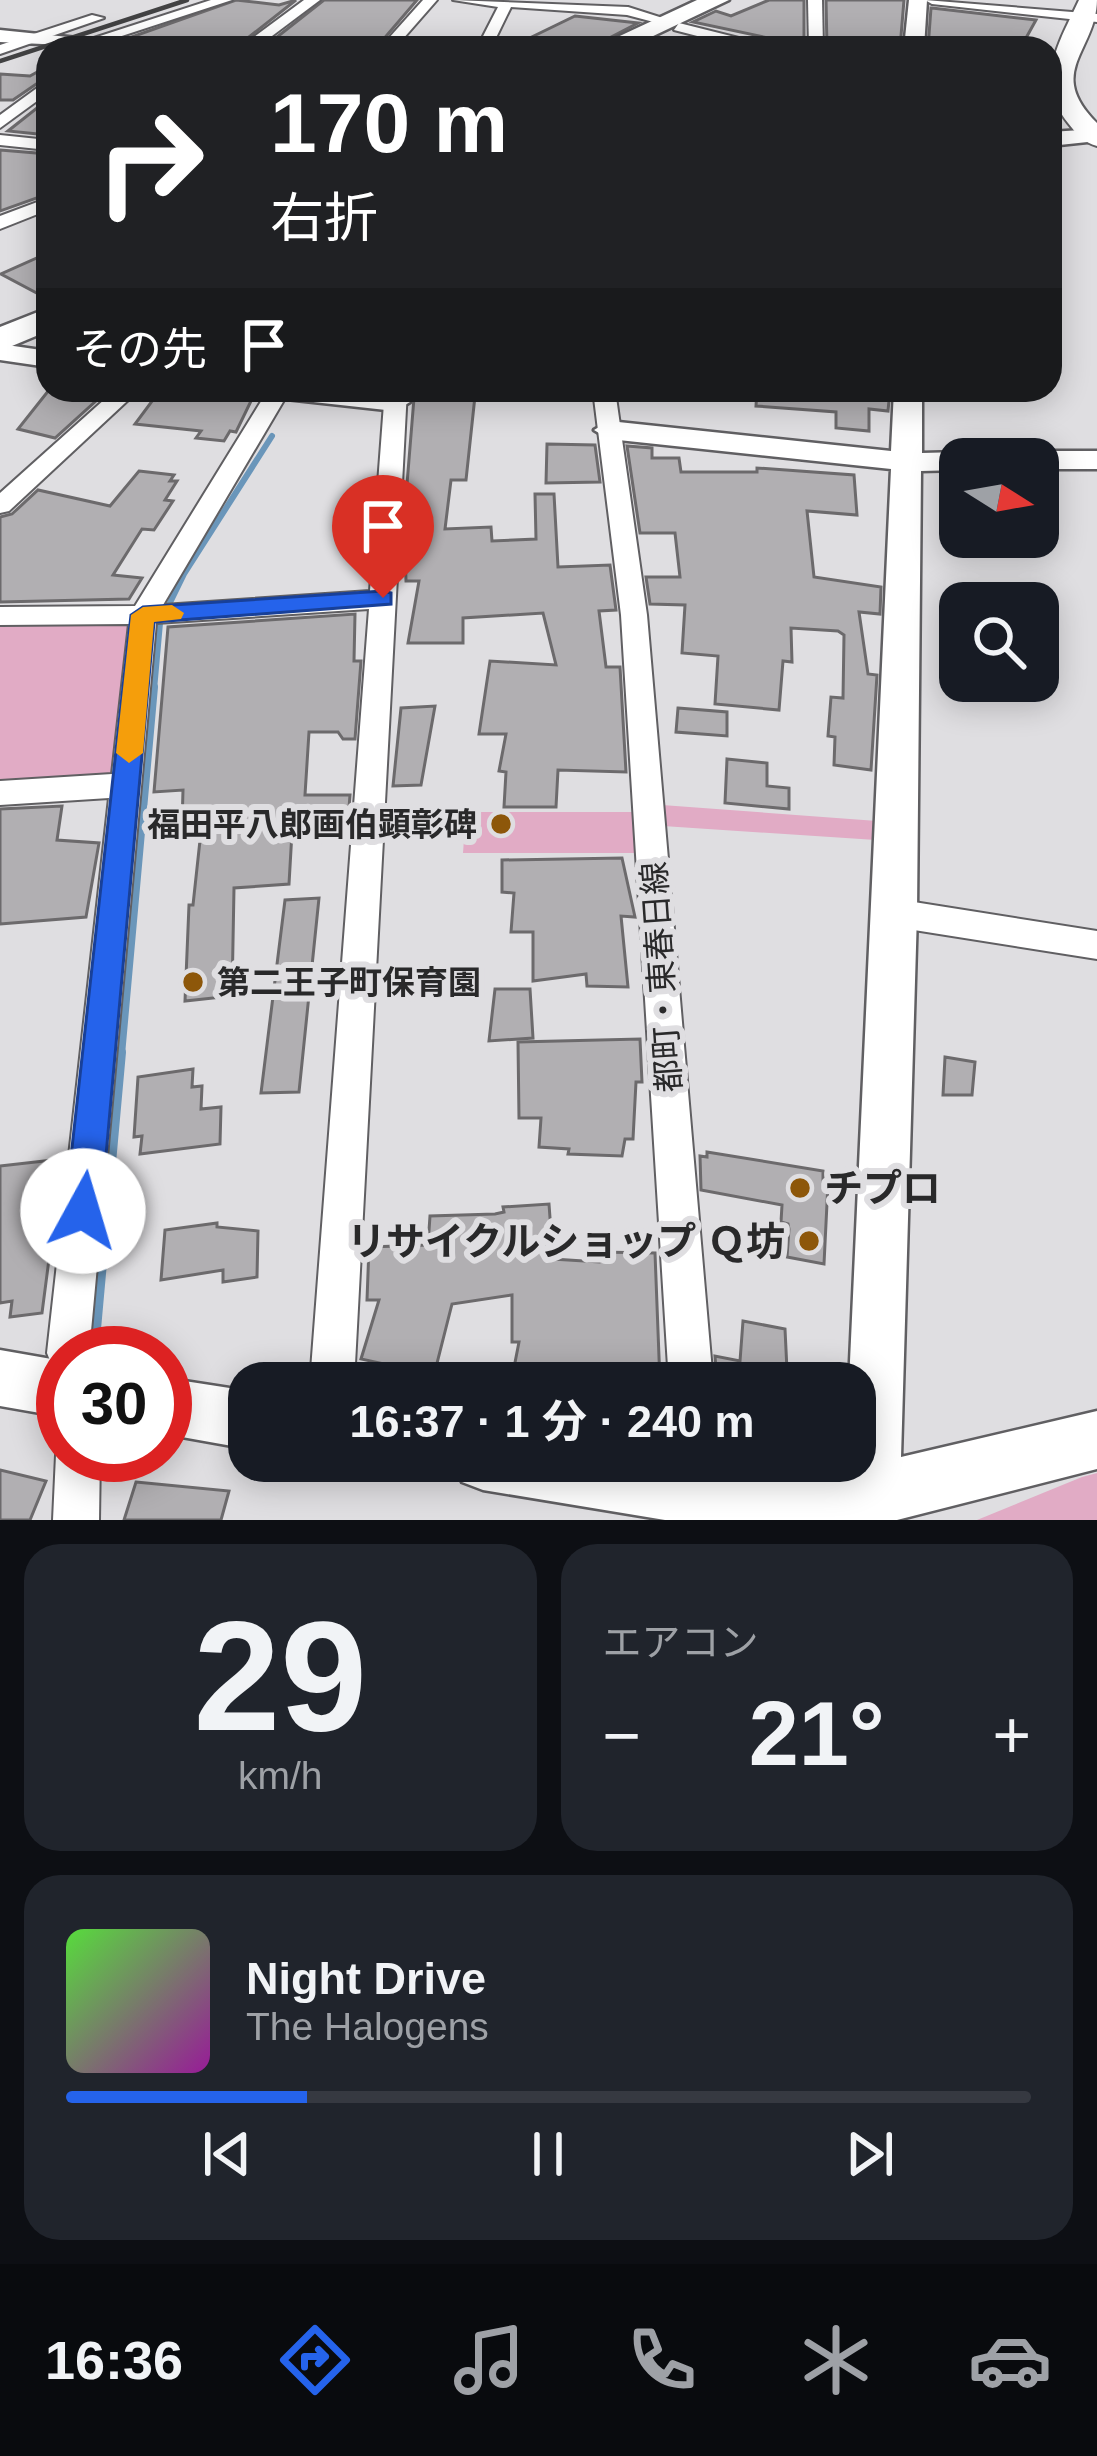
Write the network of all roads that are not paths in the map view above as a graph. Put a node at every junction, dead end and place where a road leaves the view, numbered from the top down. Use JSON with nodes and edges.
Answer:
{"nodes":[{"id":1,"x":225,"y":0,"type":"edge"},
{"id":2,"x":313,"y":0,"type":"edge"},
{"id":3,"x":430,"y":0,"type":"edge"},
{"id":4,"x":460,"y":0,"type":"edge"},
{"id":5,"x":717,"y":0,"type":"edge"},
{"id":6,"x":744,"y":0,"type":"edge"},
{"id":7,"x":815,"y":0,"type":"edge"},
{"id":8,"x":918,"y":0,"type":"edge"},
{"id":9,"x":932,"y":0,"type":"edge"},
{"id":10,"x":508,"y":2,"type":"edge"},
{"id":11,"x":1000,"y":3,"type":"edge"},
{"id":12,"x":629,"y":5,"type":"edge"},
{"id":13,"x":1090,"y":11,"type":"edge"},
{"id":14,"x":110,"y":14,"type":"dead end"},
{"id":15,"x":672,"y":24,"type":"junction"},
{"id":16,"x":0,"y":35,"type":"edge"},
{"id":17,"x":42,"y":36,"type":"edge"},
{"id":18,"x":123,"y":36,"type":"edge"},
{"id":19,"x":263,"y":36,"type":"edge"},
{"id":20,"x":398,"y":36,"type":"edge"},
{"id":21,"x":490,"y":36,"type":"edge"},
{"id":22,"x":640,"y":36,"type":"edge"},
{"id":23,"x":653,"y":36,"type":"edge"},
{"id":24,"x":707,"y":36,"type":"edge"},
{"id":25,"x":816,"y":36,"type":"edge"},
{"id":26,"x":915,"y":36,"type":"edge"},
{"id":27,"x":36,"y":38,"type":"edge"},
{"id":28,"x":33,"y":39,"type":"junction"},
{"id":29,"x":36,"y":39,"type":"edge"},
{"id":30,"x":0,"y":50,"type":"edge"},
{"id":31,"x":1062,"y":57,"type":"edge"},
{"id":32,"x":36,"y":94,"type":"edge"},
{"id":33,"x":1062,"y":96,"type":"edge"},
{"id":34,"x":0,"y":123,"type":"edge"},
{"id":35,"x":1096,"y":132,"type":"edge"},
{"id":36,"x":1062,"y":137,"type":"edge"},
{"id":37,"x":0,"y":140,"type":"edge"},
{"id":38,"x":36,"y":144,"type":"edge"},
{"id":39,"x":36,"y":208,"type":"edge"},
{"id":40,"x":0,"y":223,"type":"edge"},
{"id":41,"x":36,"y":308,"type":"edge"},
{"id":42,"x":36,"y":324,"type":"edge"},
{"id":43,"x":0,"y":325,"type":"edge"},
{"id":44,"x":0,"y":340,"type":"edge"},
{"id":45,"x":0,"y":352,"type":"edge"},
{"id":46,"x":36,"y":357,"type":"edge"},
{"id":47,"x":115,"y":402,"type":"edge"},
{"id":48,"x":275,"y":402,"type":"edge"},
{"id":49,"x":395,"y":402,"type":"edge"},
{"id":50,"x":606,"y":402,"type":"edge"},
{"id":51,"x":908,"y":402,"type":"edge"},
{"id":52,"x":609,"y":430,"type":"junction"},
{"id":53,"x":1059,"y":460,"type":"edge"},
{"id":54,"x":1097,"y":460,"type":"edge"},
{"id":55,"x":939,"y":461,"type":"edge"},
{"id":56,"x":907,"y":462,"type":"junction"},
{"id":57,"x":0,"y":506,"type":"edge"},
{"id":58,"x":383,"y":598,"type":"junction"},
{"id":59,"x":143,"y":615,"type":"junction"},
{"id":60,"x":0,"y":616,"type":"edge"},
{"id":61,"x":126,"y":785,"type":"junction"},
{"id":62,"x":0,"y":793,"type":"edge"},
{"id":63,"x":895,"y":913,"type":"junction"},
{"id":64,"x":1097,"y":945,"type":"edge"},
{"id":65,"x":71,"y":1326,"type":"edge"},
{"id":66,"x":333,"y":1362,"type":"edge"},
{"id":67,"x":689,"y":1362,"type":"edge"},
{"id":68,"x":0,"y":1378,"type":"edge"},
{"id":69,"x":36,"y":1384,"type":"edge"},
{"id":70,"x":192,"y":1410,"type":"edge"},
{"id":71,"x":228,"y":1416,"type":"edge"},
{"id":72,"x":1097,"y":1440,"type":"edge"},
{"id":73,"x":77,"y":1482,"type":"edge"},
{"id":74,"x":615,"y":1482,"type":"edge"},
{"id":75,"x":672,"y":1491,"type":"edge"},
{"id":76,"x":869,"y":1507,"type":"edge"},
{"id":77,"x":76,"y":1520,"type":"edge"}],
"edges":[{"from":1,"to":18,"type":"street"},
{"from":2,"to":19,"type":"street"},
{"from":3,"to":20,"type":"street"},
{"from":4,"to":10,"type":"street"},
{"from":5,"to":15,"type":"highway"},
{"from":6,"to":15,"type":"highway"},
{"from":7,"to":25,"type":"street"},
{"from":8,"to":26,"type":"street"},
{"from":9,"to":11,"type":"street"},
{"from":10,"to":12,"type":"street"},
{"from":10,"to":21,"type":"street"},
{"from":11,"to":13,"type":"street"},
{"from":12,"to":15,"type":"street"},
{"from":13,"to":31,"type":"main road"},
{"from":13,"to":35,"type":"main road"},
{"from":14,"to":17,"type":"street"},
{"from":15,"to":22,"type":"highway"},
{"from":15,"to":23,"type":"highway"},
{"from":15,"to":24,"type":"street"},
{"from":16,"to":28,"type":"street"},
{"from":27,"to":28,"type":"street"},
{"from":28,"to":29,"type":"street"},
{"from":28,"to":30,"type":"street"},
{"from":32,"to":34,"type":"street"},
{"from":33,"to":35,"type":"main road"},
{"from":35,"to":36,"type":"street"},
{"from":37,"to":38,"type":"street"},
{"from":39,"to":40,"type":"street"},
{"from":41,"to":43,"type":"highway"},
{"from":42,"to":44,"type":"highway"},
{"from":45,"to":46,"type":"street"},
{"from":47,"to":57,"type":"street"},
{"from":48,"to":59,"type":"street"},
{"from":49,"to":58,"type":"street"},
{"from":50,"to":52,"type":"street","name":"都町・東春日線"},
{"from":51,"to":56,"type":"street"},
{"from":52,"to":56,"type":"street"},
{"from":52,"to":67,"type":"street","name":"都町・東春日線"},
{"from":53,"to":54,"type":"street"},
{"from":55,"to":56,"type":"street"},
{"from":56,"to":63,"type":"street"},
{"from":58,"to":59,"type":"street"},
{"from":58,"to":66,"type":"street"},
{"from":59,"to":60,"type":"street"},
{"from":59,"to":61,"type":"street"},
{"from":61,"to":62,"type":"street"},
{"from":61,"to":65,"type":"street"},
{"from":63,"to":64,"type":"street"},
{"from":63,"to":76,"type":"street"},
{"from":68,"to":69,"type":"street"},
{"from":70,"to":71,"type":"street"},
{"from":72,"to":76,"type":"street"},
{"from":73,"to":77,"type":"street"},
{"from":74,"to":75,"type":"street"},
{"from":75,"to":76,"type":"street"}]}
